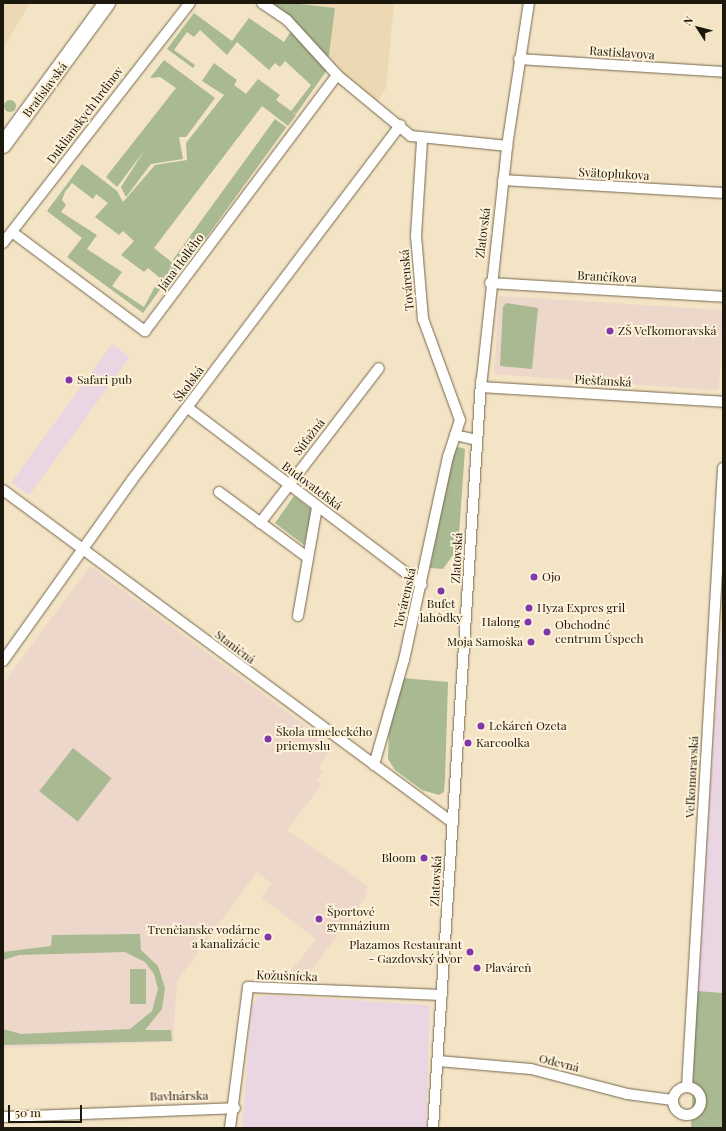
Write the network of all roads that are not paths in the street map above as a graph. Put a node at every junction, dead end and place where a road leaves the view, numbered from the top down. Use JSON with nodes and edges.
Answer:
{"nodes":[{"id":1,"x":107,"y":3,"type":"edge"},
{"id":2,"x":116,"y":3,"type":"edge"},
{"id":3,"x":190,"y":3,"type":"edge"},
{"id":4,"x":262,"y":3,"type":"edge"},
{"id":5,"x":529,"y":3,"type":"edge"},
{"id":6,"x":87,"y":34,"type":"junction"},
{"id":7,"x":519,"y":59,"type":"junction"},
{"id":8,"x":723,"y":72,"type":"edge"},
{"id":9,"x":337,"y":76,"type":"junction"},
{"id":10,"x":400,"y":125,"type":"junction"},
{"id":11,"x":422,"y":140,"type":"junction"},
{"id":12,"x":3,"y":145,"type":"edge"},
{"id":13,"x":507,"y":146,"type":"junction"},
{"id":14,"x":503,"y":180,"type":"junction"},
{"id":15,"x":723,"y":193,"type":"edge"},
{"id":16,"x":12,"y":232,"type":"junction"},
{"id":17,"x":3,"y":243,"type":"edge"},
{"id":18,"x":490,"y":283,"type":"junction"},
{"id":19,"x":723,"y":297,"type":"edge"},
{"id":20,"x":379,"y":368,"type":"dead end"},
{"id":21,"x":481,"y":387,"type":"junction"},
{"id":22,"x":723,"y":402,"type":"edge"},
{"id":23,"x":188,"y":408,"type":"junction"},
{"id":24,"x":455,"y":436,"type":"junction"},
{"id":25,"x":476,"y":440,"type":"junction"},
{"id":26,"x":723,"y":468,"type":"edge"},
{"id":27,"x":289,"y":485,"type":"junction"},
{"id":28,"x":3,"y":490,"type":"edge"},
{"id":29,"x":219,"y":492,"type":"dead end"},
{"id":30,"x":317,"y":507,"type":"junction"},
{"id":31,"x":260,"y":523,"type":"junction"},
{"id":32,"x":83,"y":549,"type":"junction"},
{"id":33,"x":307,"y":557,"type":"junction"},
{"id":34,"x":422,"y":585,"type":"junction"},
{"id":35,"x":298,"y":616,"type":"dead end"},
{"id":36,"x":3,"y":661,"type":"edge"},
{"id":37,"x":374,"y":765,"type":"junction"},
{"id":38,"x":452,"y":824,"type":"junction"},
{"id":39,"x":442,"y":995,"type":"junction"},
{"id":40,"x":438,"y":1060,"type":"junction"},
{"id":41,"x":687,"y":1087,"type":"junction"},
{"id":42,"x":673,"y":1100,"type":"junction"},
{"id":43,"x":235,"y":1108,"type":"junction"},
{"id":44,"x":3,"y":1117,"type":"edge"},
{"id":45,"x":230,"y":1128,"type":"edge"},
{"id":46,"x":433,"y":1128,"type":"edge"}],
"edges":[{"from":1,"to":6,"type":"main road","name":"Bratislavská"},
{"from":2,"to":6,"type":"main road","name":"Bratislavská"},
{"from":3,"to":16,"type":"street","name":"Duklianskych hrdinov"},
{"from":4,"to":9,"type":"street"},
{"from":5,"to":7,"type":"street","name":"Zlatovská"},
{"from":6,"to":12,"type":"main road","name":"Bratislavská"},
{"from":7,"to":8,"type":"street","name":"Rastislavova"},
{"from":7,"to":13,"type":"street","name":"Zlatovská"},
{"from":9,"to":10,"type":"street"},
{"from":9,"to":16,"type":"street","name":"Jána Hollého"},
{"from":10,"to":11,"type":"street"},
{"from":10,"to":23,"type":"street","name":"Školská"},
{"from":11,"to":13,"type":"street"},
{"from":11,"to":24,"type":"street","name":"Továrenská"},
{"from":13,"to":14,"type":"street","name":"Zlatovská"},
{"from":14,"to":15,"type":"street","name":"Svätoplukova"},
{"from":14,"to":18,"type":"street","name":"Zlatovská"},
{"from":16,"to":17,"type":"street","name":"Duklianskych hrdinov"},
{"from":18,"to":19,"type":"street","name":"Brančíkova"},
{"from":18,"to":21,"type":"street","name":"Zlatovská"},
{"from":20,"to":27,"type":"street","name":"Súťažná"},
{"from":21,"to":22,"type":"street","name":"Piešťanská"},
{"from":21,"to":25,"type":"street","name":"Zlatovská"},
{"from":23,"to":27,"type":"street","name":"Budovateľská"},
{"from":23,"to":32,"type":"street","name":"Školská"},
{"from":24,"to":25,"type":"street"},
{"from":24,"to":34,"type":"street","name":"Továrenská"},
{"from":25,"to":38,"type":"street","name":"Zlatovská"},
{"from":26,"to":41,"type":"street","name":"Veľkomoravská"},
{"from":27,"to":30,"type":"street","name":"Budovateľská"},
{"from":27,"to":31,"type":"street","name":"Súťažná"},
{"from":28,"to":32,"type":"street","name":"Staničná"},
{"from":29,"to":31,"type":"street"},
{"from":30,"to":33,"type":"street"},
{"from":30,"to":34,"type":"street","name":"Budovateľská"},
{"from":31,"to":33,"type":"street"},
{"from":32,"to":36,"type":"street","name":"Školská"},
{"from":32,"to":37,"type":"street","name":"Staničná"},
{"from":33,"to":35,"type":"street"},
{"from":34,"to":37,"type":"street","name":"Továrenská"},
{"from":37,"to":38,"type":"street","name":"Staničná"},
{"from":38,"to":39,"type":"street","name":"Zlatovská"},
{"from":39,"to":40,"type":"street","name":"Zlatovská"},
{"from":39,"to":43,"type":"street","name":"Kožušnícka"},
{"from":40,"to":42,"type":"street","name":"Odevná"},
{"from":40,"to":46,"type":"street","name":"Zlatovská"},
{"from":41,"to":42,"type":"street"},
{"from":41,"to":42,"type":"street"},
{"from":43,"to":44,"type":"street","name":"Bavlnárska"},
{"from":43,"to":45,"type":"street","name":"Kožušnícka"}]}
